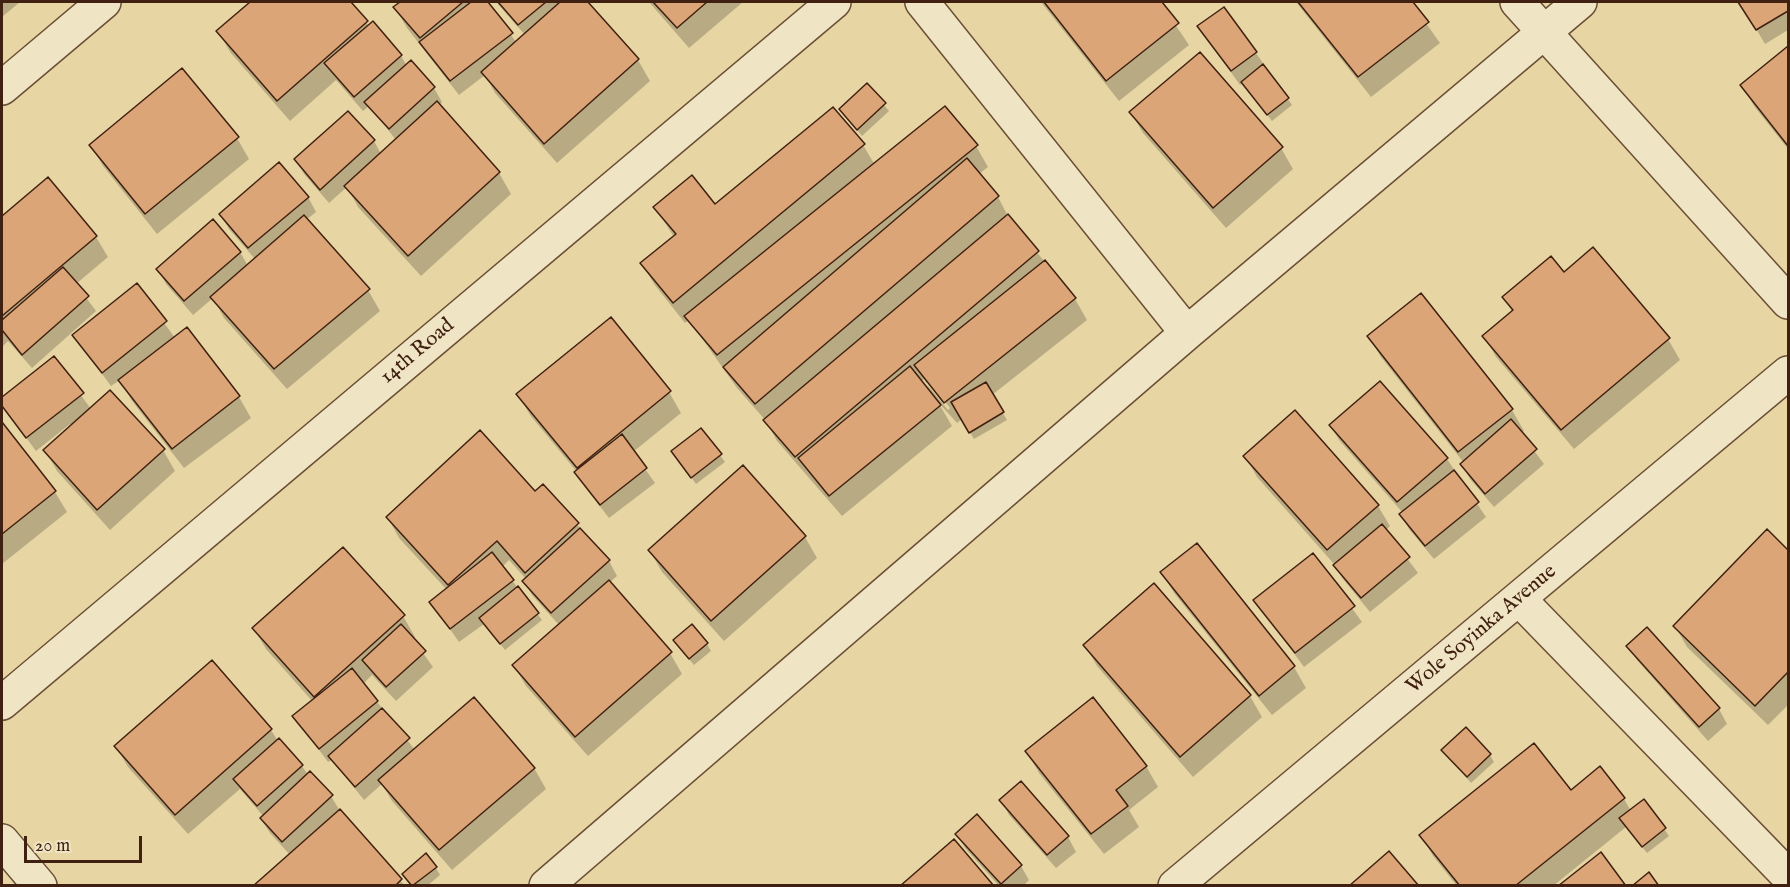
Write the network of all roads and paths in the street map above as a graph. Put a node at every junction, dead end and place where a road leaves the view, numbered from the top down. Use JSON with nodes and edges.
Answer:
{"nodes":[{"id":1,"x":104,"y":2,"type":"edge"},
{"id":2,"x":834,"y":2,"type":"edge"},
{"id":3,"x":922,"y":2,"type":"edge"},
{"id":4,"x":1517,"y":2,"type":"edge"},
{"id":5,"x":1580,"y":2,"type":"edge"},
{"id":6,"x":1544,"y":32,"type":"junction"},
{"id":7,"x":2,"y":88,"type":"edge"},
{"id":8,"x":1788,"y":302,"type":"edge"},
{"id":9,"x":1187,"y":333,"type":"junction"},
{"id":10,"x":1788,"y":373,"type":"edge"},
{"id":11,"x":1519,"y":599,"type":"junction"},
{"id":12,"x":2,"y":702,"type":"edge"},
{"id":13,"x":2,"y":841,"type":"edge"},
{"id":14,"x":1788,"y":876,"type":"edge"},
{"id":15,"x":40,"y":885,"type":"edge"},
{"id":16,"x":546,"y":885,"type":"edge"},
{"id":17,"x":1175,"y":885,"type":"edge"}],
"edges":[{"from":1,"to":7,"type":"street"},
{"from":2,"to":12,"type":"street","name":"14th Road"},
{"from":3,"to":9,"type":"street"},
{"from":4,"to":6,"type":"street"},
{"from":5,"to":6,"type":"street"},
{"from":6,"to":8,"type":"street"},
{"from":6,"to":9,"type":"street"},
{"from":9,"to":16,"type":"street"},
{"from":10,"to":11,"type":"street","name":"Wole Soyinka Avenue"},
{"from":11,"to":14,"type":"street"},
{"from":11,"to":17,"type":"street","name":"Wole Soyinka Avenue"},
{"from":13,"to":15,"type":"street"}]}
